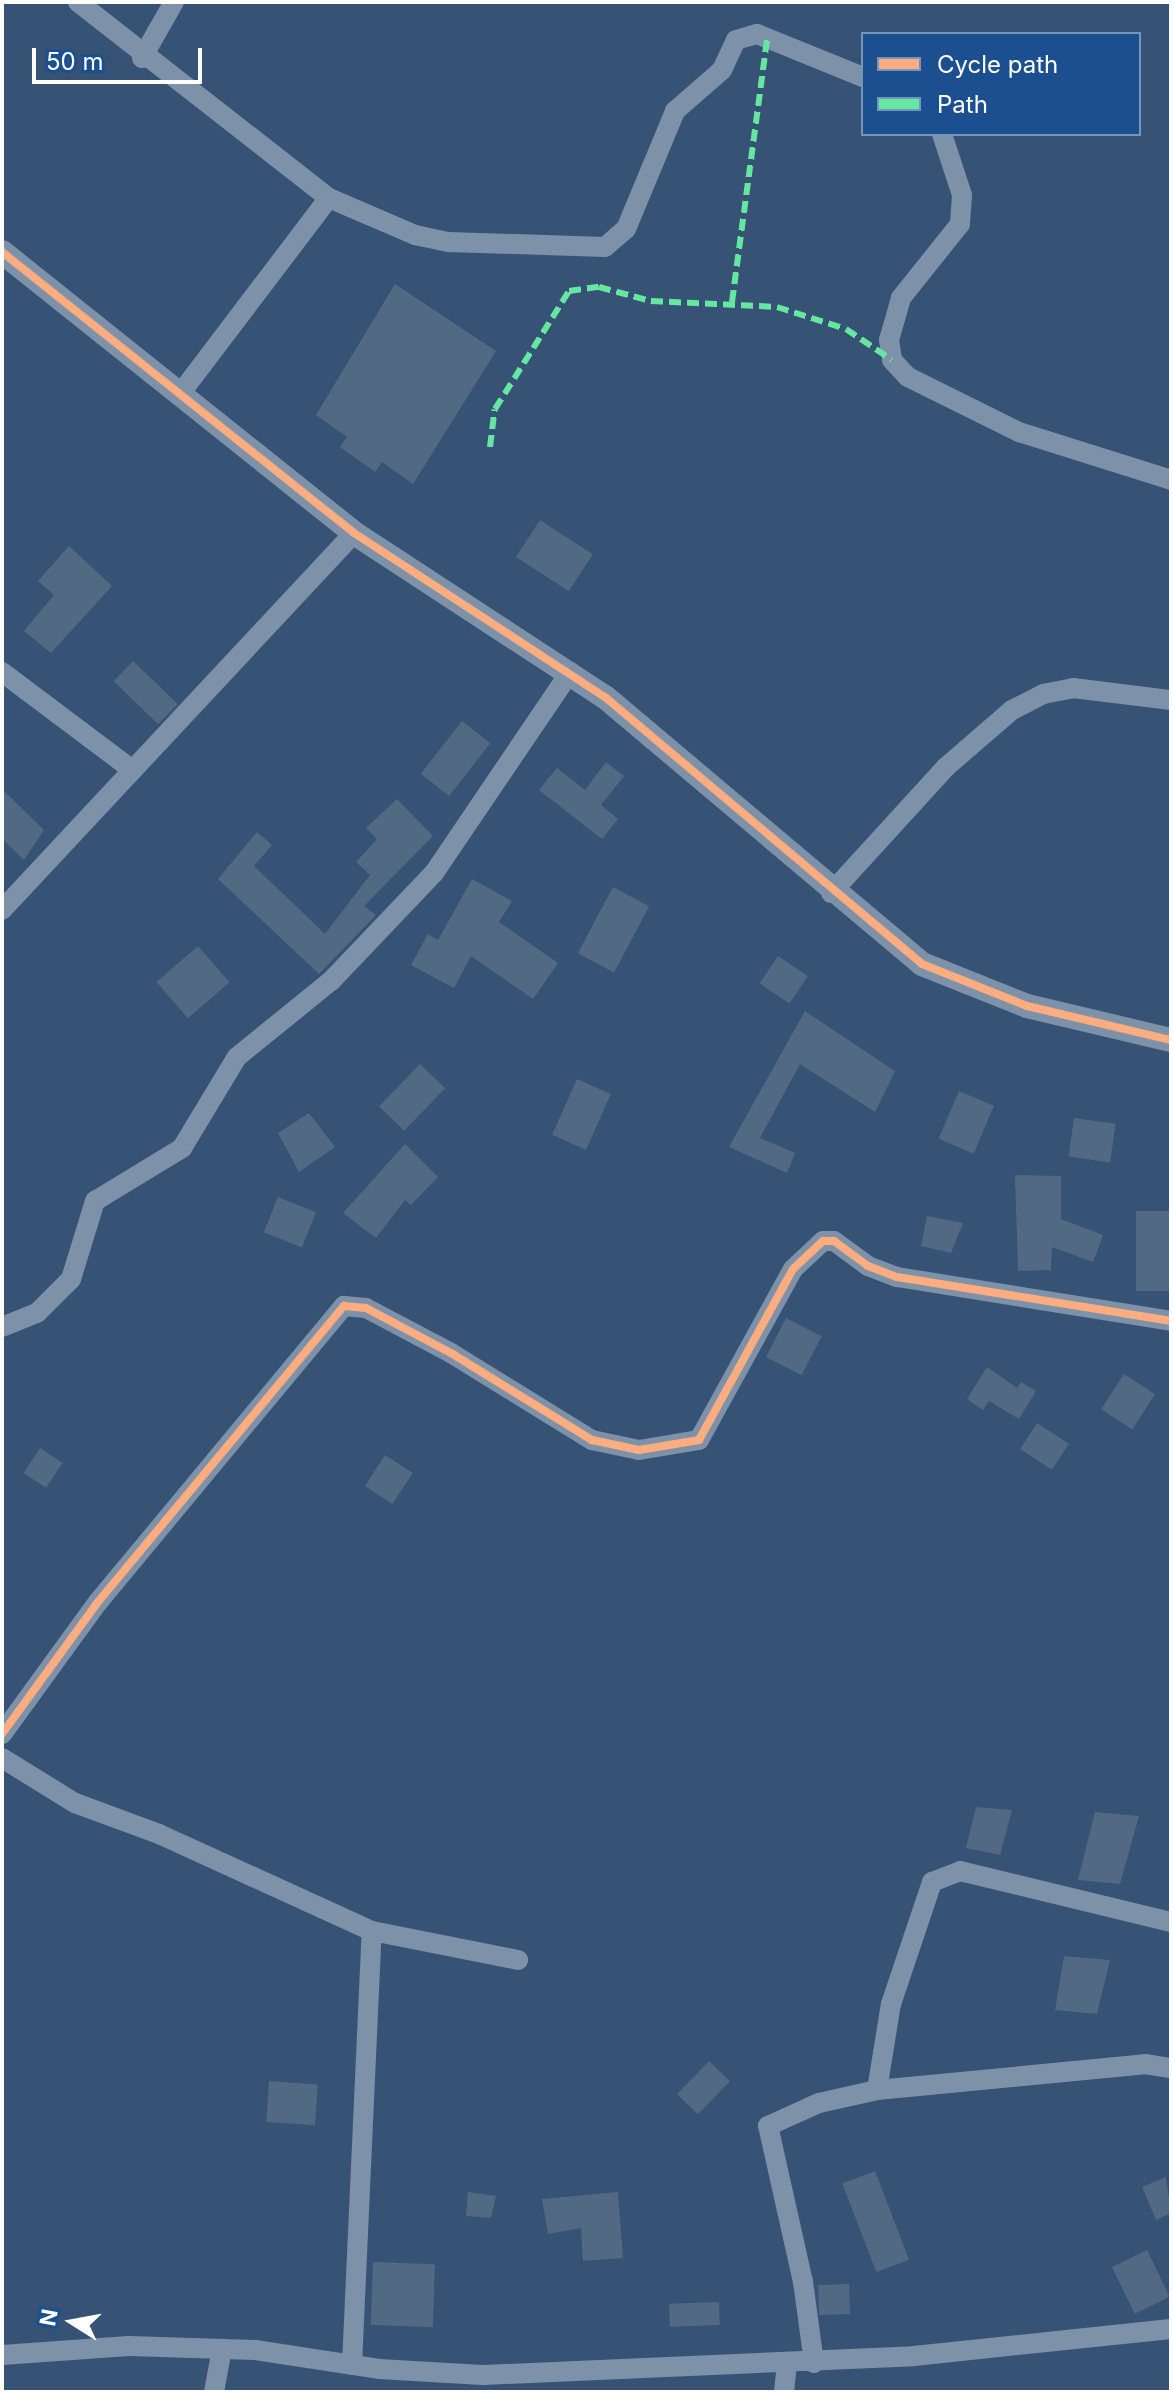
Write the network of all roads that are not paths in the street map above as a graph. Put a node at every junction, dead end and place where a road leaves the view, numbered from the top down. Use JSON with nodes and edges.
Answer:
{"nodes":[{"id":1,"x":78,"y":2,"type":"edge"},
{"id":2,"x":174,"y":2,"type":"edge"},
{"id":3,"x":142,"y":58,"type":"junction"},
{"id":4,"x":861,"y":76,"type":"edge"},
{"id":5,"x":943,"y":136,"type":"edge"},
{"id":6,"x":329,"y":198,"type":"junction"},
{"id":7,"x":2,"y":252,"type":"edge"},
{"id":8,"x":180,"y":394,"type":"junction"},
{"id":9,"x":1171,"y":480,"type":"edge"},
{"id":10,"x":354,"y":533,"type":"junction"},
{"id":11,"x":2,"y":672,"type":"edge"},
{"id":12,"x":570,"y":672,"type":"junction"},
{"id":13,"x":1171,"y":700,"type":"edge"},
{"id":14,"x":131,"y":769,"type":"junction"},
{"id":15,"x":831,"y":893,"type":"junction"},
{"id":16,"x":2,"y":910,"type":"edge"},
{"id":17,"x":1171,"y":1040,"type":"edge"},
{"id":18,"x":1171,"y":1321,"type":"edge"},
{"id":19,"x":2,"y":1327,"type":"edge"},
{"id":20,"x":2,"y":1734,"type":"edge"},
{"id":21,"x":2,"y":1758,"type":"edge"},
{"id":22,"x":1171,"y":1922,"type":"edge"},
{"id":23,"x":372,"y":1931,"type":"junction"},
{"id":24,"x":518,"y":1960,"type":"dead end"},
{"id":25,"x":1171,"y":2068,"type":"edge"},
{"id":26,"x":877,"y":2090,"type":"junction"},
{"id":27,"x":1171,"y":2329,"type":"edge"},
{"id":28,"x":222,"y":2349,"type":"junction"},
{"id":29,"x":2,"y":2355,"type":"edge"},
{"id":30,"x":814,"y":2363,"type":"junction"},
{"id":31,"x":787,"y":2364,"type":"junction"},
{"id":32,"x":352,"y":2365,"type":"junction"},
{"id":33,"x":482,"y":2384,"type":"edge"},
{"id":34,"x":214,"y":2392,"type":"edge"},
{"id":35,"x":784,"y":2392,"type":"edge"}],
"edges":[{"from":1,"to":3,"type":"street"},
{"from":2,"to":3,"type":"street"},
{"from":3,"to":6,"type":"street"},
{"from":4,"to":6,"type":"street"},
{"from":5,"to":9,"type":"street"},
{"from":6,"to":8,"type":"street"},
{"from":7,"to":8,"type":"street"},
{"from":8,"to":10,"type":"street"},
{"from":10,"to":12,"type":"street"},
{"from":10,"to":14,"type":"street"},
{"from":11,"to":14,"type":"street"},
{"from":12,"to":15,"type":"street"},
{"from":12,"to":19,"type":"street"},
{"from":13,"to":15,"type":"street"},
{"from":14,"to":16,"type":"street"},
{"from":15,"to":17,"type":"street"},
{"from":18,"to":20,"type":"street"},
{"from":21,"to":23,"type":"street"},
{"from":22,"to":26,"type":"street"},
{"from":23,"to":24,"type":"street"},
{"from":23,"to":32,"type":"street"},
{"from":25,"to":26,"type":"street"},
{"from":26,"to":30,"type":"street"},
{"from":27,"to":30,"type":"street"},
{"from":28,"to":29,"type":"street"},
{"from":28,"to":32,"type":"street"},
{"from":28,"to":34,"type":"street"},
{"from":30,"to":31,"type":"street"},
{"from":31,"to":33,"type":"street"},
{"from":31,"to":35,"type":"street"},
{"from":32,"to":33,"type":"street"}]}
